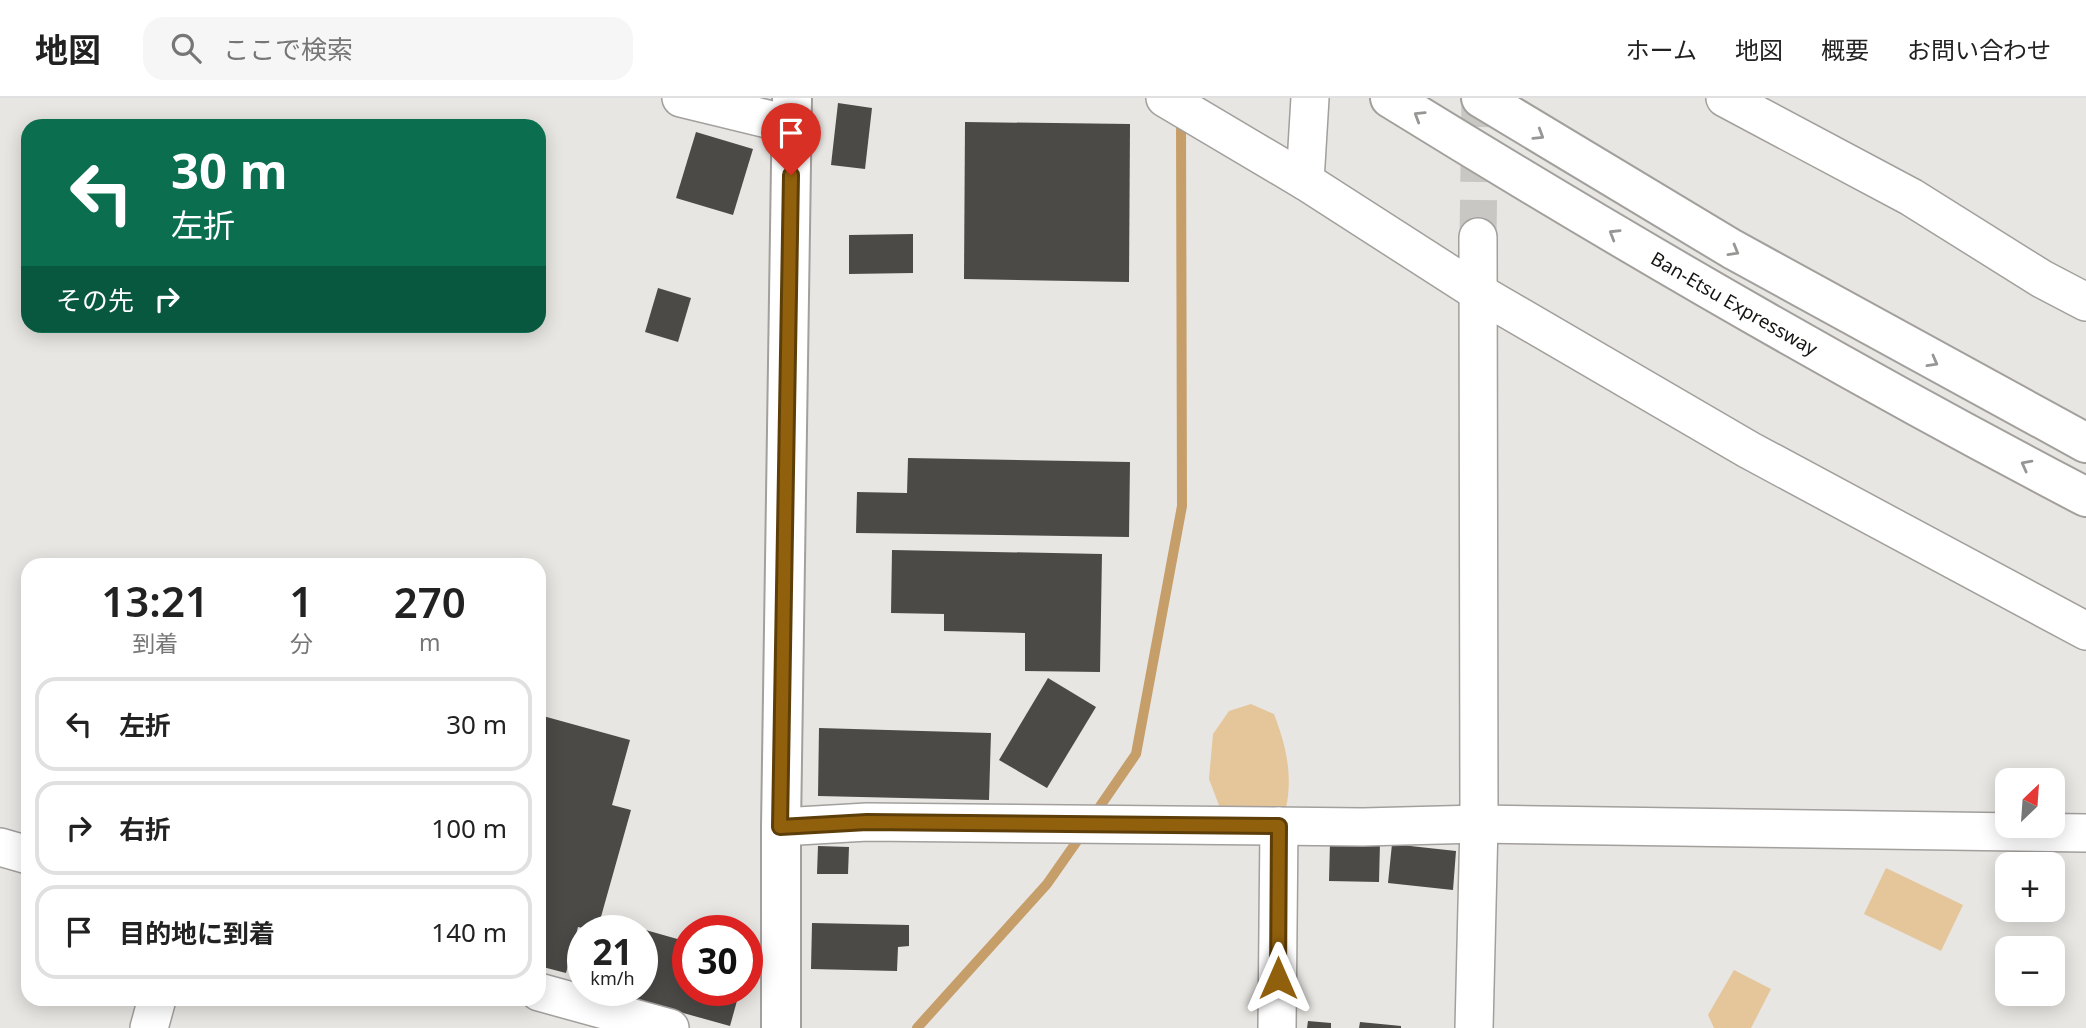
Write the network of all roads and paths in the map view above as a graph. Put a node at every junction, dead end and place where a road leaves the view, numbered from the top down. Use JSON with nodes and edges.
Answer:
{"nodes":[{"id":1,"x":681,"y":98,"type":"edge"},
{"id":2,"x":1165,"y":98,"type":"edge"},
{"id":3,"x":1310,"y":98,"type":"edge"},
{"id":4,"x":1390,"y":98,"type":"edge"},
{"id":5,"x":1481,"y":98,"type":"edge"},
{"id":6,"x":1725,"y":98,"type":"edge"},
{"id":7,"x":792,"y":111,"type":"edge"},
{"id":8,"x":1305,"y":181,"type":"junction"},
{"id":9,"x":1478,"y":237,"type":"tunnel mouth"},
{"id":10,"x":1476,"y":291,"type":"junction"},
{"id":11,"x":2086,"y":302,"type":"edge"},
{"id":12,"x":2086,"y":443,"type":"edge"},
{"id":13,"x":2086,"y":497,"type":"edge"},
{"id":14,"x":2086,"y":631,"type":"edge"},
{"id":15,"x":1479,"y":824,"type":"junction"},
{"id":16,"x":1279,"y":826,"type":"junction"},
{"id":17,"x":780,"y":827,"type":"junction"},
{"id":18,"x":2086,"y":833,"type":"edge"},
{"id":19,"x":0,"y":848,"type":"edge"},
{"id":20,"x":21,"y":853,"type":"edge"},
{"id":21,"x":546,"y":994,"type":"edge"},
{"id":22,"x":155,"y":1006,"type":"edge"},
{"id":23,"x":149,"y":1028,"type":"edge"},
{"id":24,"x":670,"y":1028,"type":"edge"},
{"id":25,"x":781,"y":1028,"type":"edge"},
{"id":26,"x":1277,"y":1028,"type":"edge"},
{"id":27,"x":1474,"y":1028,"type":"edge"}],
"edges":[{"from":1,"to":7,"type":"street"},
{"from":2,"to":8,"type":"street"},
{"from":3,"to":8,"type":"street"},
{"from":13,"to":4,"type":"main road","name":"Ban-Etsu Expressway","one_way":true},
{"from":5,"to":12,"type":"main road","one_way":true},
{"from":6,"to":11,"type":"street"},
{"from":7,"to":17,"type":"main road"},
{"from":8,"to":10,"type":"street"},
{"from":9,"to":10,"type":"street"},
{"from":10,"to":14,"type":"street"},
{"from":10,"to":15,"type":"street"},
{"from":15,"to":16,"type":"street"},
{"from":15,"to":18,"type":"street"},
{"from":15,"to":27,"type":"street"},
{"from":16,"to":17,"type":"street"},
{"from":16,"to":26,"type":"street"},
{"from":17,"to":25,"type":"main road"},
{"from":19,"to":20,"type":"street"},
{"from":21,"to":24,"type":"street"},
{"from":22,"to":23,"type":"street"}]}
